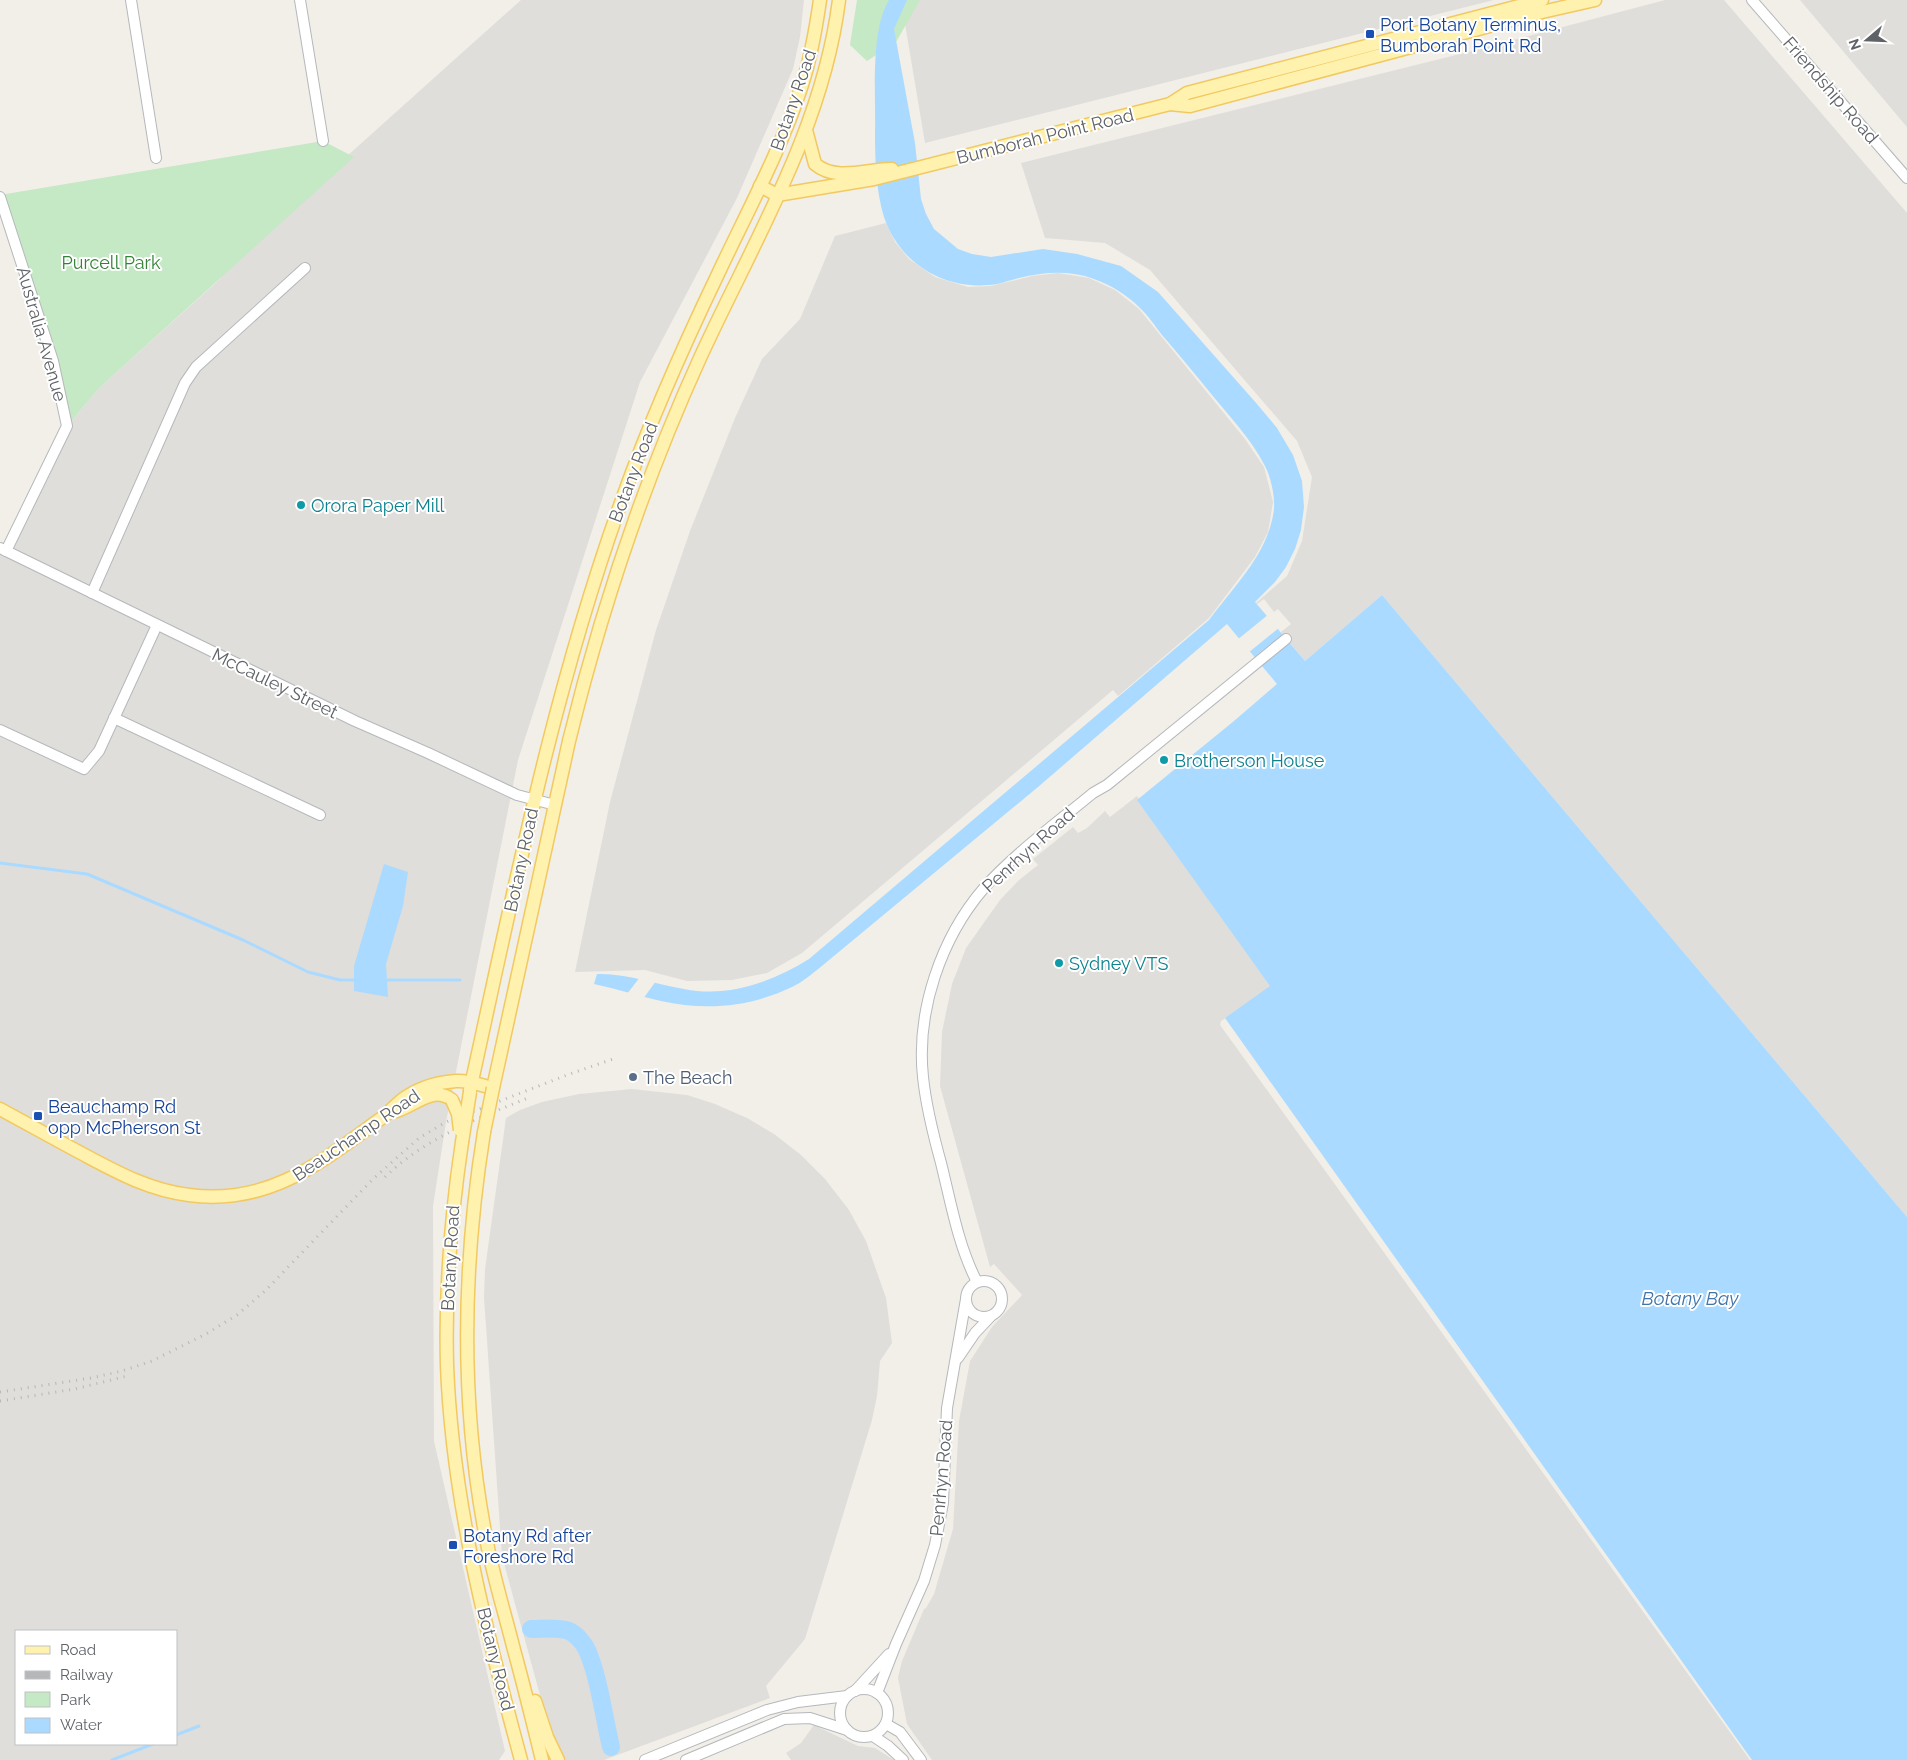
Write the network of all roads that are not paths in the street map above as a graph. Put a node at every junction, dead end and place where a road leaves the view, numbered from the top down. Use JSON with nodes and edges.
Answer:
{"nodes":[{"id":1,"x":131,"y":0,"type":"edge"},
{"id":2,"x":300,"y":0,"type":"edge"},
{"id":3,"x":820,"y":0,"type":"edge"},
{"id":4,"x":839,"y":0,"type":"edge"},
{"id":5,"x":1595,"y":0,"type":"edge"},
{"id":6,"x":1754,"y":1,"type":"edge"},
{"id":7,"x":1541,"y":3,"type":"edge"},
{"id":8,"x":1322,"y":57,"type":"junction"},
{"id":9,"x":1326,"y":71,"type":"junction"},
{"id":10,"x":1170,"y":104,"type":"junction"},
{"id":11,"x":806,"y":130,"type":"junction"},
{"id":12,"x":323,"y":141,"type":"dead end"},
{"id":13,"x":156,"y":158,"type":"dead end"},
{"id":14,"x":874,"y":174,"type":"junction"},
{"id":15,"x":1907,"y":178,"type":"edge"},
{"id":16,"x":760,"y":186,"type":"junction"},
{"id":17,"x":777,"y":195,"type":"junction"},
{"id":18,"x":0,"y":197,"type":"edge"},
{"id":19,"x":305,"y":268,"type":"dead end"},
{"id":20,"x":3,"y":550,"type":"edge"},
{"id":21,"x":92,"y":593,"type":"junction"},
{"id":22,"x":157,"y":625,"type":"junction"},
{"id":23,"x":1286,"y":639,"type":"dead end"},
{"id":24,"x":114,"y":718,"type":"junction"},
{"id":25,"x":0,"y":730,"type":"edge"},
{"id":26,"x":534,"y":800,"type":"junction"},
{"id":27,"x":555,"y":805,"type":"junction"},
{"id":28,"x":320,"y":815,"type":"dead end"},
{"id":29,"x":482,"y":1086,"type":"junction"},
{"id":30,"x":0,"y":1109,"type":"edge"},
{"id":31,"x":388,"y":1113,"type":"junction"},
{"id":32,"x":462,"y":1142,"type":"junction"},
{"id":33,"x":977,"y":1282,"type":"junction"},
{"id":34,"x":966,"y":1299,"type":"junction"},
{"id":35,"x":991,"y":1316,"type":"junction"},
{"id":36,"x":956,"y":1361,"type":"junction"},
{"id":37,"x":894,"y":1648,"type":"junction"},
{"id":38,"x":515,"y":1653,"type":"junction"},
{"id":39,"x":851,"y":1693,"type":"junction"},
{"id":40,"x":877,"y":1693,"type":"junction"},
{"id":41,"x":886,"y":1724,"type":"junction"},
{"id":42,"x":847,"y":1730,"type":"junction"},
{"id":43,"x":873,"y":1736,"type":"junction"},
{"id":44,"x":517,"y":1746,"type":"junction"},
{"id":45,"x":920,"y":1758,"type":"edge"},
{"id":46,"x":514,"y":1760,"type":"edge"},
{"id":47,"x":521,"y":1760,"type":"edge"},
{"id":48,"x":542,"y":1760,"type":"edge"},
{"id":49,"x":558,"y":1760,"type":"edge"},
{"id":50,"x":645,"y":1760,"type":"edge"},
{"id":51,"x":686,"y":1760,"type":"edge"},
{"id":52,"x":903,"y":1760,"type":"edge"}],
"edges":[{"from":1,"to":13,"type":"street"},
{"from":2,"to":12,"type":"street"},
{"from":3,"to":16,"type":"main road","name":"Botany Road"},
{"from":4,"to":11,"type":"main road","name":"Botany Road"},
{"from":5,"to":7,"type":"main road","name":"Bumborah Point Road"},
{"from":6,"to":15,"type":"street","name":"Friendship Road"},
{"from":7,"to":8,"type":"main road","name":"Bumborah Point Road"},
{"from":7,"to":9,"type":"main road","name":"Bumborah Point Road"},
{"from":8,"to":9,"type":"street"},
{"from":8,"to":10,"type":"main road","name":"Bumborah Point Road"},
{"from":9,"to":10,"type":"main road","name":"Bumborah Point Road"},
{"from":10,"to":14,"type":"main road","name":"Bumborah Point Road"},
{"from":11,"to":14,"type":"main road","name":"Bumborah Point Road"},
{"from":11,"to":17,"type":"main road","name":"Botany Road"},
{"from":14,"to":17,"type":"main road","name":"Bumborah Point Road"},
{"from":16,"to":17,"type":"main road"},
{"from":16,"to":26,"type":"main road","name":"Botany Road"},
{"from":17,"to":27,"type":"main road","name":"Botany Road"},
{"from":18,"to":20,"type":"street","name":"Australia Avenue"},
{"from":19,"to":21,"type":"street"},
{"from":20,"to":21,"type":"street","name":"McCauley Street"},
{"from":21,"to":22,"type":"street","name":"McCauley Street"},
{"from":22,"to":24,"type":"street"},
{"from":22,"to":26,"type":"street","name":"McCauley Street"},
{"from":23,"to":33,"type":"street","name":"Penrhyn Road"},
{"from":24,"to":25,"type":"street"},
{"from":24,"to":28,"type":"street"},
{"from":26,"to":27,"type":"street","name":"McCauley Street"},
{"from":26,"to":29,"type":"main road","name":"Botany Road"},
{"from":27,"to":29,"type":"main road","name":"Botany Road"},
{"from":29,"to":31,"type":"main road","name":"Beauchamp Road"},
{"from":29,"to":32,"type":"main road","name":"Botany Road","bridge":true},
{"from":29,"to":38,"type":"main road","name":"Botany Road","bridge":true},
{"from":30,"to":31,"type":"main road","name":"Beauchamp Road"},
{"from":31,"to":32,"type":"main road","bridge":true},
{"from":32,"to":44,"type":"main road","name":"Botany Road"},
{"from":33,"to":34,"type":"street","name":"Penrhyn Road"},
{"from":33,"to":35,"type":"street","name":"Penrhyn Road"},
{"from":34,"to":35,"type":"street"},
{"from":34,"to":36,"type":"street","name":"Penrhyn Road"},
{"from":35,"to":36,"type":"street","name":"Penrhyn Road"},
{"from":36,"to":37,"type":"street","name":"Penrhyn Road"},
{"from":37,"to":39,"type":"street"},
{"from":37,"to":40,"type":"street"},
{"from":38,"to":48,"type":"main road","name":"Botany Road"},
{"from":38,"to":49,"type":"main road"},
{"from":39,"to":40,"type":"street"},
{"from":39,"to":42,"type":"street"},
{"from":39,"to":50,"type":"street"},
{"from":40,"to":41,"type":"street"},
{"from":41,"to":43,"type":"street"},
{"from":41,"to":45,"type":"street"},
{"from":42,"to":43,"type":"street"},
{"from":42,"to":51,"type":"street"},
{"from":43,"to":52,"type":"street"},
{"from":44,"to":46,"type":"main road"},
{"from":44,"to":47,"type":"main road","name":"Botany Road"}]}
